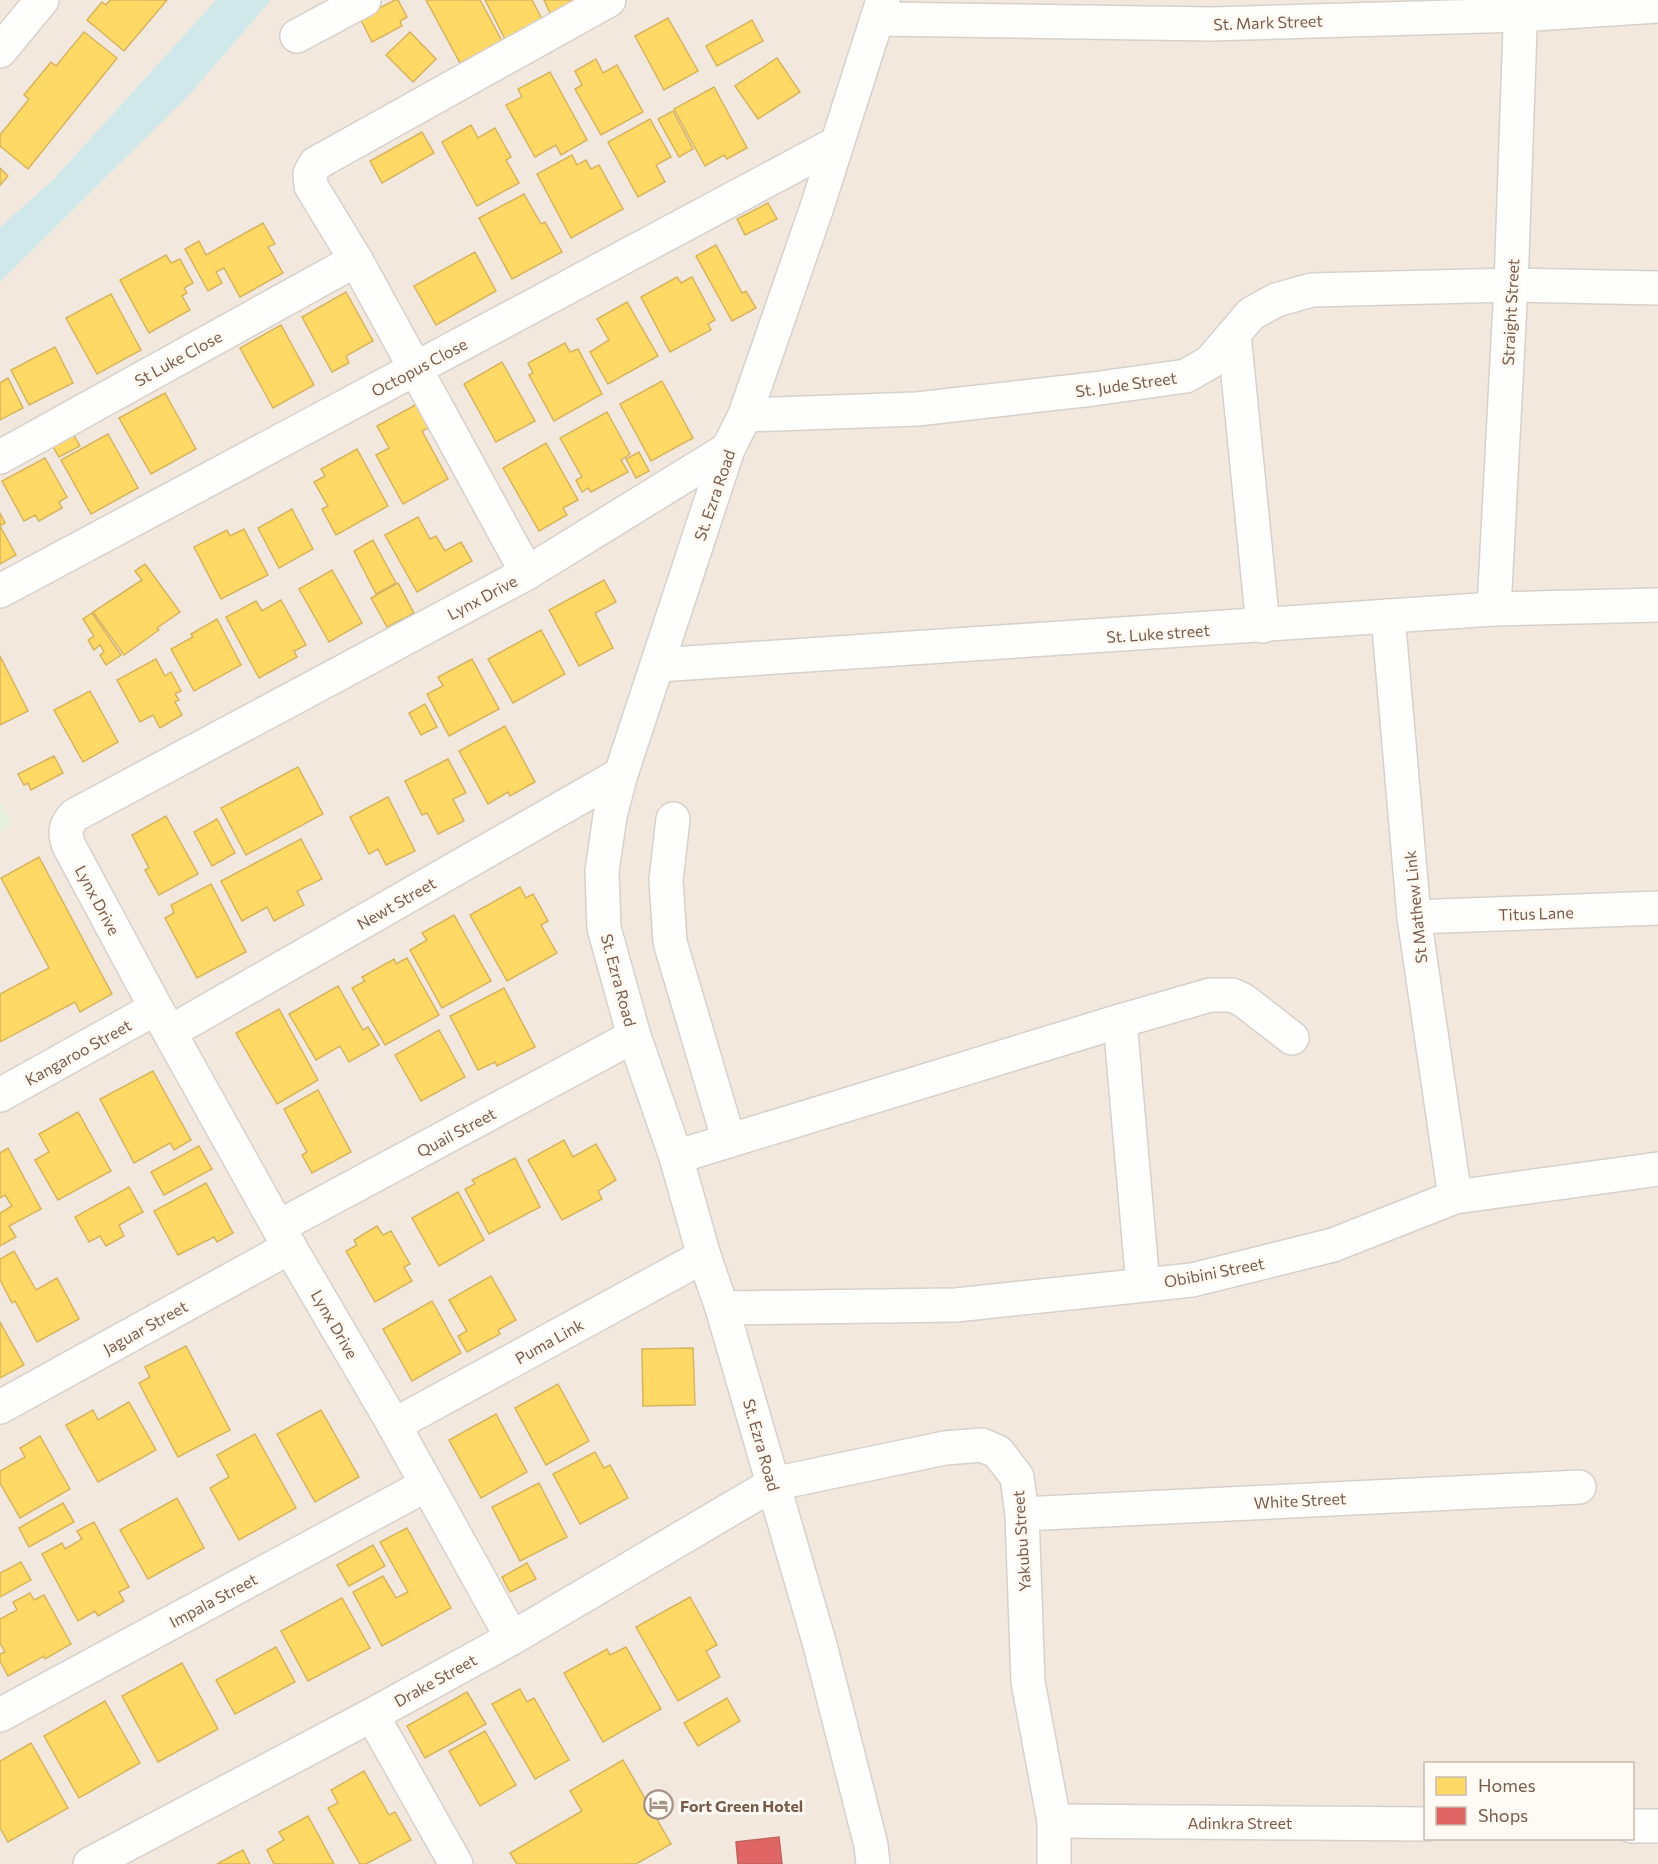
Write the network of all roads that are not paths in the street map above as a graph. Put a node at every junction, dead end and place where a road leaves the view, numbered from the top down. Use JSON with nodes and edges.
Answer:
{"nodes":[{"id":1,"x":42,"y":0,"type":"edge"},
{"id":2,"x":364,"y":0,"type":"edge"},
{"id":3,"x":609,"y":0,"type":"edge"},
{"id":4,"x":1658,"y":6,"type":"edge"},
{"id":5,"x":1520,"y":7,"type":"edge"},
{"id":6,"x":881,"y":9,"type":"edge"},
{"id":7,"x":1210,"y":12,"type":"edge"},
{"id":8,"x":297,"y":36,"type":"dead end"},
{"id":9,"x":0,"y":51,"type":"edge"},
{"id":10,"x":837,"y":143,"type":"junction"},
{"id":11,"x":356,"y":260,"type":"junction"},
{"id":12,"x":1512,"y":285,"type":"junction"},
{"id":13,"x":1658,"y":288,"type":"edge"},
{"id":14,"x":1234,"y":334,"type":"junction"},
{"id":15,"x":414,"y":369,"type":"junction"},
{"id":16,"x":745,"y":415,"type":"junction"},
{"id":17,"x":728,"y":449,"type":"junction"},
{"id":18,"x":0,"y":456,"type":"edge"},
{"id":19,"x":527,"y":573,"type":"junction"},
{"id":20,"x":0,"y":591,"type":"edge"},
{"id":21,"x":1658,"y":605,"type":"edge"},
{"id":22,"x":1494,"y":609,"type":"junction"},
{"id":23,"x":1388,"y":616,"type":"junction"},
{"id":24,"x":1263,"y":626,"type":"junction"},
{"id":25,"x":658,"y":665,"type":"junction"},
{"id":26,"x":621,"y":774,"type":"junction"},
{"id":27,"x":673,"y":819,"type":"dead end"},
{"id":28,"x":1658,"y":908,"type":"edge"},
{"id":29,"x":1414,"y":917,"type":"junction"},
{"id":30,"x":163,"y":1020,"type":"junction"},
{"id":31,"x":1120,"y":1021,"type":"junction"},
{"id":32,"x":634,"y":1036,"type":"junction"},
{"id":33,"x":1292,"y":1038,"type":"dead end"},
{"id":34,"x":0,"y":1095,"type":"edge"},
{"id":35,"x":729,"y":1141,"type":"junction"},
{"id":36,"x":676,"y":1157,"type":"junction"},
{"id":37,"x":1658,"y":1169,"type":"edge"},
{"id":38,"x":1455,"y":1197,"type":"junction"},
{"id":39,"x":284,"y":1237,"type":"junction"},
{"id":40,"x":704,"y":1256,"type":"junction"},
{"id":41,"x":1143,"y":1285,"type":"junction"},
{"id":42,"x":722,"y":1308,"type":"junction"},
{"id":43,"x":0,"y":1407,"type":"edge"},
{"id":44,"x":394,"y":1425,"type":"junction"},
{"id":45,"x":773,"y":1484,"type":"junction"},
{"id":46,"x":426,"y":1485,"type":"junction"},
{"id":47,"x":1579,"y":1487,"type":"dead end"},
{"id":48,"x":1022,"y":1514,"type":"junction"},
{"id":49,"x":512,"y":1638,"type":"junction"},
{"id":50,"x":0,"y":1715,"type":"edge"},
{"id":51,"x":372,"y":1715,"type":"junction"},
{"id":52,"x":1054,"y":1821,"type":"junction"},
{"id":53,"x":1424,"y":1824,"type":"edge"},
{"id":54,"x":1634,"y":1826,"type":"edge"},
{"id":55,"x":1658,"y":1826,"type":"edge"},
{"id":56,"x":90,"y":1864,"type":"edge"},
{"id":57,"x":456,"y":1864,"type":"edge"},
{"id":58,"x":873,"y":1864,"type":"edge"},
{"id":59,"x":1053,"y":1864,"type":"edge"}],
"edges":[{"from":1,"to":9,"type":"street"},
{"from":2,"to":8,"type":"street"},
{"from":3,"to":11,"type":"street"},
{"from":4,"to":5,"type":"street","name":"St. Mark Street"},
{"from":5,"to":7,"type":"street","name":"St. Mark Street"},
{"from":5,"to":12,"type":"street","name":"Straight Street"},
{"from":6,"to":7,"type":"street","name":"St. Mark Street"},
{"from":6,"to":10,"type":"street","name":"St. Ezra Road"},
{"from":10,"to":15,"type":"street","name":"Octopus Close"},
{"from":10,"to":16,"type":"street","name":"St. Ezra Road"},
{"from":11,"to":15,"type":"street"},
{"from":11,"to":18,"type":"street","name":"St Luke Close"},
{"from":12,"to":13,"type":"street","name":"St. Jude Street"},
{"from":12,"to":14,"type":"street","name":"St. Jude Street"},
{"from":12,"to":22,"type":"street","name":"Straight Street"},
{"from":14,"to":16,"type":"street","name":"St. Jude Street"},
{"from":14,"to":24,"type":"street"},
{"from":15,"to":19,"type":"street"},
{"from":15,"to":20,"type":"street","name":"Octopus Close"},
{"from":16,"to":17,"type":"street","name":"St. Ezra Road"},
{"from":17,"to":19,"type":"street","name":"Lynx Drive"},
{"from":17,"to":25,"type":"street","name":"St. Ezra Road"},
{"from":19,"to":30,"type":"street","name":"Lynx Drive"},
{"from":21,"to":22,"type":"street","name":"St. Luke street"},
{"from":22,"to":23,"type":"street","name":"St. Luke street"},
{"from":23,"to":24,"type":"street","name":"St. Luke street"},
{"from":23,"to":29,"type":"street","name":"St Mathew Link"},
{"from":24,"to":25,"type":"street","name":"St. Luke street"},
{"from":25,"to":26,"type":"street","name":"St. Ezra Road"},
{"from":26,"to":30,"type":"street","name":"Newt Street"},
{"from":26,"to":32,"type":"street","name":"St. Ezra Road"},
{"from":27,"to":35,"type":"street"},
{"from":28,"to":29,"type":"street","name":"Titus Lane"},
{"from":29,"to":38,"type":"street","name":"St Mathew Link"},
{"from":30,"to":34,"type":"street","name":"Kangaroo Street"},
{"from":30,"to":39,"type":"street","name":"Lynx Drive"},
{"from":31,"to":33,"type":"street"},
{"from":31,"to":35,"type":"street"},
{"from":31,"to":41,"type":"street"},
{"from":32,"to":36,"type":"street","name":"St. Ezra Road"},
{"from":32,"to":39,"type":"street","name":"Quail Street"},
{"from":35,"to":36,"type":"street"},
{"from":36,"to":40,"type":"street","name":"St. Ezra Road"},
{"from":37,"to":38,"type":"street","name":"Obibini Street"},
{"from":38,"to":41,"type":"street","name":"Obibini Street"},
{"from":39,"to":43,"type":"street","name":"Jaguar Street"},
{"from":39,"to":44,"type":"street","name":"Lynx Drive"},
{"from":40,"to":42,"type":"street","name":"St. Ezra Road"},
{"from":40,"to":44,"type":"street","name":"Puma Link"},
{"from":41,"to":42,"type":"street","name":"Obibini Street"},
{"from":42,"to":45,"type":"street","name":"St. Ezra Road"},
{"from":44,"to":46,"type":"street","name":"Lynx Drive"},
{"from":45,"to":48,"type":"street","name":"Yakubu Street"},
{"from":45,"to":49,"type":"street","name":"Drake Street"},
{"from":45,"to":58,"type":"street","name":"St. Ezra Road"},
{"from":46,"to":49,"type":"street","name":"Lynx Drive"},
{"from":46,"to":50,"type":"street","name":"Impala Street"},
{"from":47,"to":48,"type":"street","name":"White Street"},
{"from":48,"to":52,"type":"street","name":"Yakubu Street"},
{"from":49,"to":51,"type":"street","name":"Drake Street"},
{"from":51,"to":56,"type":"street","name":"Drake Street"},
{"from":51,"to":57,"type":"street"},
{"from":52,"to":53,"type":"street","name":"Adinkra Street"},
{"from":52,"to":59,"type":"street","name":"Yakubu Street"},
{"from":54,"to":55,"type":"street"}]}
